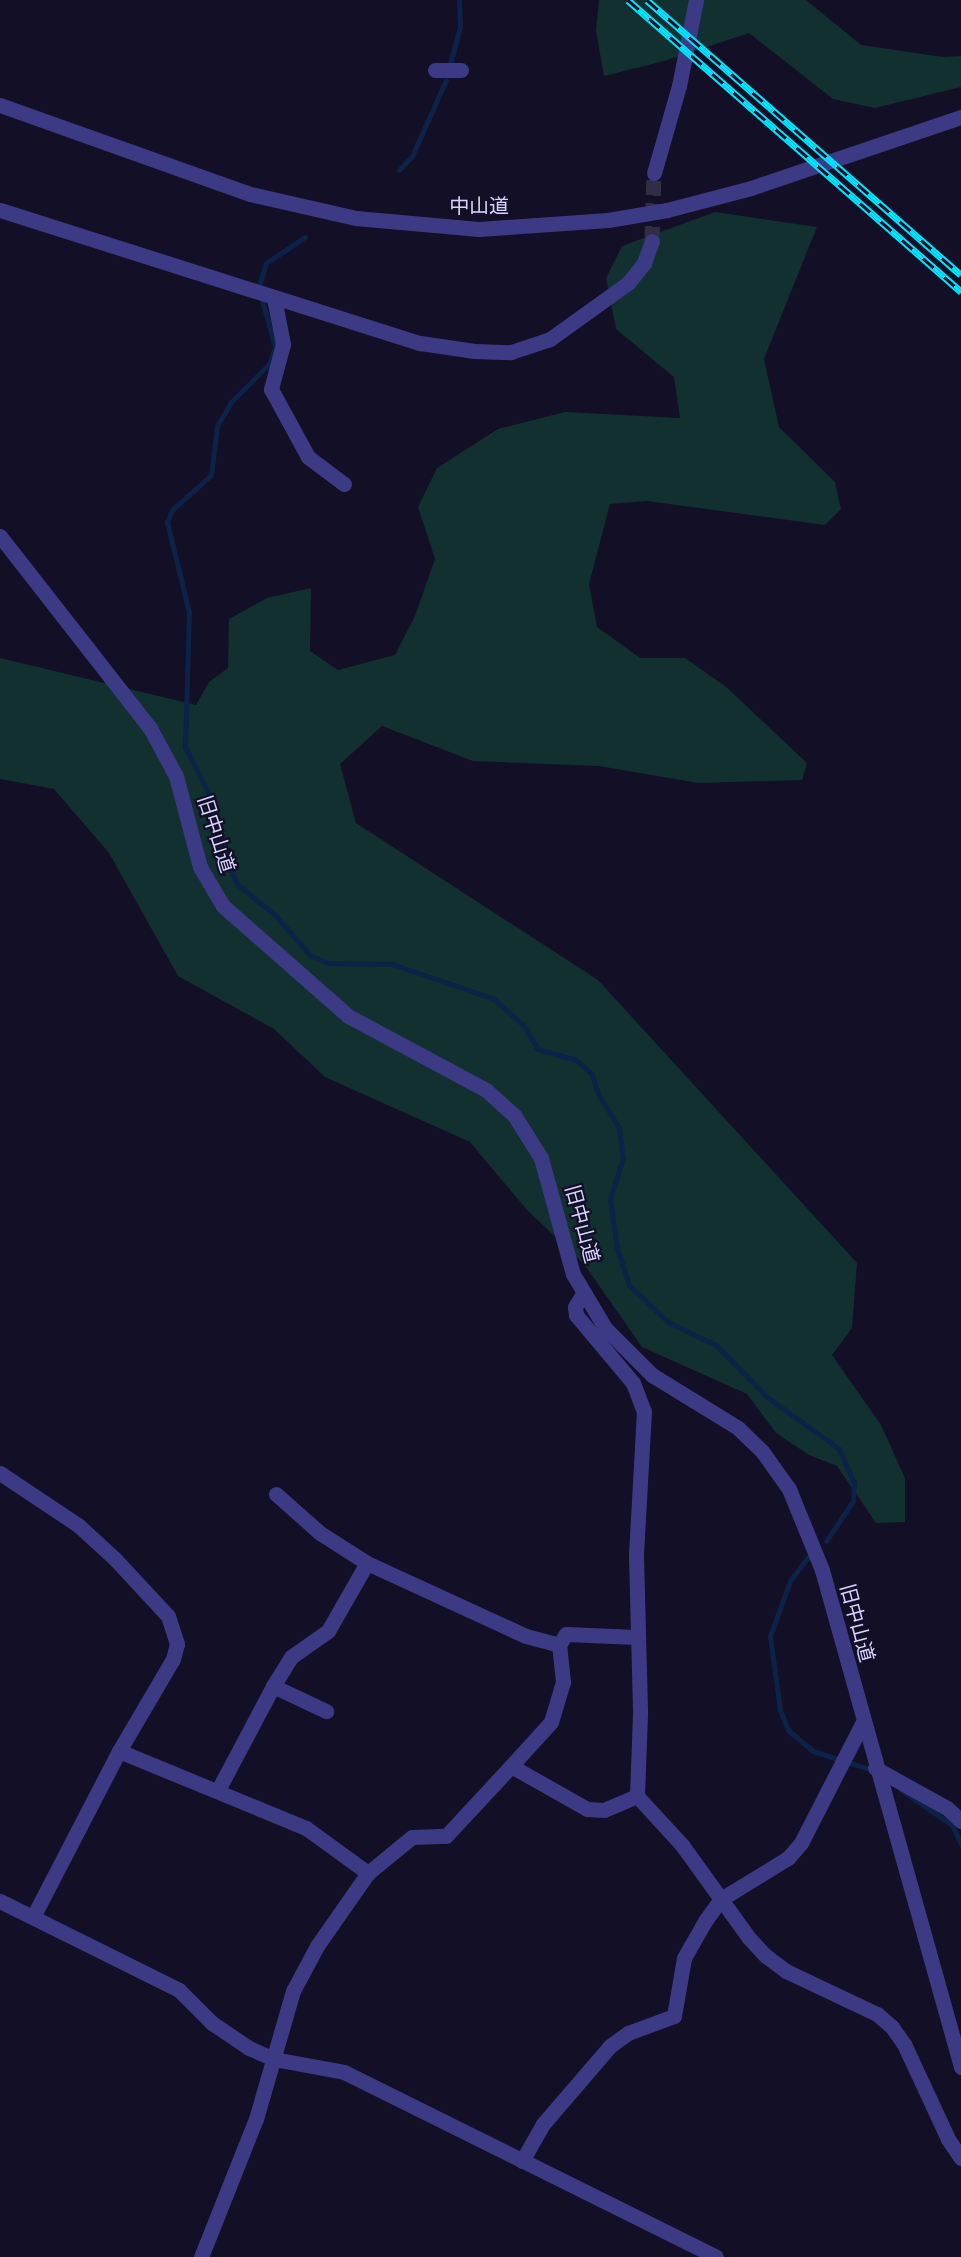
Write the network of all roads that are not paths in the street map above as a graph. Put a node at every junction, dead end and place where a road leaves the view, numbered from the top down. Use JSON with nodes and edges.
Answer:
{"nodes":[{"id":1,"x":696,"y":0,"type":"edge"},
{"id":2,"x":435,"y":70,"type":"dead end"},
{"id":3,"x":461,"y":70,"type":"dead end"},
{"id":4,"x":0,"y":105,"type":"edge"},
{"id":5,"x":961,"y":117,"type":"edge"},
{"id":6,"x":654,"y":173,"type":"tunnel mouth"},
{"id":7,"x":0,"y":210,"type":"edge"},
{"id":8,"x":652,"y":241,"type":"tunnel mouth"},
{"id":9,"x":274,"y":298,"type":"junction"},
{"id":10,"x":344,"y":484,"type":"dead end"},
{"id":11,"x":0,"y":536,"type":"edge"},
{"id":12,"x":583,"y":1294,"type":"junction"},
{"id":13,"x":0,"y":1473,"type":"edge"},
{"id":14,"x":276,"y":1494,"type":"dead end"},
{"id":15,"x":367,"y":1563,"type":"junction"},
{"id":16,"x":636,"y":1637,"type":"junction"},
{"id":17,"x":559,"y":1645,"type":"junction"},
{"id":18,"x":273,"y":1686,"type":"junction"},
{"id":19,"x":326,"y":1711,"type":"dead end"},
{"id":20,"x":862,"y":1724,"type":"junction"},
{"id":21,"x":119,"y":1751,"type":"junction"},
{"id":22,"x":511,"y":1766,"type":"junction"},
{"id":23,"x":875,"y":1768,"type":"junction"},
{"id":24,"x":218,"y":1790,"type":"junction"},
{"id":25,"x":637,"y":1796,"type":"junction"},
{"id":26,"x":961,"y":1821,"type":"edge"},
{"id":27,"x":368,"y":1873,"type":"junction"},
{"id":28,"x":721,"y":1899,"type":"junction"},
{"id":29,"x":0,"y":1901,"type":"edge"},
{"id":30,"x":33,"y":1917,"type":"junction"},
{"id":31,"x":274,"y":2059,"type":"junction"},
{"id":32,"x":961,"y":2067,"type":"edge"},
{"id":33,"x":961,"y":2158,"type":"edge"},
{"id":34,"x":522,"y":2161,"type":"junction"},
{"id":35,"x":201,"y":2257,"type":"edge"},
{"id":36,"x":716,"y":2257,"type":"edge"}],
"edges":[{"from":1,"to":6,"type":"street"},
{"from":2,"to":3,"type":"street"},
{"from":4,"to":5,"type":"street","name":"中山道"},
{"from":7,"to":9,"type":"street"},
{"from":8,"to":9,"type":"street"},
{"from":9,"to":10,"type":"street"},
{"from":11,"to":12,"type":"street","name":"旧中山道"},
{"from":12,"to":16,"type":"street"},
{"from":12,"to":20,"type":"street","name":"旧中山道"},
{"from":13,"to":21,"type":"street"},
{"from":14,"to":15,"type":"street"},
{"from":15,"to":17,"type":"street"},
{"from":15,"to":18,"type":"street"},
{"from":16,"to":17,"type":"street"},
{"from":16,"to":25,"type":"street"},
{"from":17,"to":22,"type":"street"},
{"from":18,"to":19,"type":"street"},
{"from":18,"to":24,"type":"street"},
{"from":20,"to":23,"type":"street","name":"旧中山道"},
{"from":20,"to":28,"type":"street"},
{"from":21,"to":24,"type":"street"},
{"from":21,"to":30,"type":"street"},
{"from":22,"to":25,"type":"street"},
{"from":22,"to":27,"type":"street"},
{"from":23,"to":26,"type":"street"},
{"from":23,"to":32,"type":"street","name":"旧中山道"},
{"from":24,"to":27,"type":"street"},
{"from":25,"to":28,"type":"street"},
{"from":27,"to":31,"type":"street"},
{"from":28,"to":33,"type":"street"},
{"from":28,"to":34,"type":"street"},
{"from":29,"to":30,"type":"street"},
{"from":30,"to":31,"type":"street"},
{"from":31,"to":34,"type":"street"},
{"from":31,"to":35,"type":"street"},
{"from":34,"to":36,"type":"street"}]}
